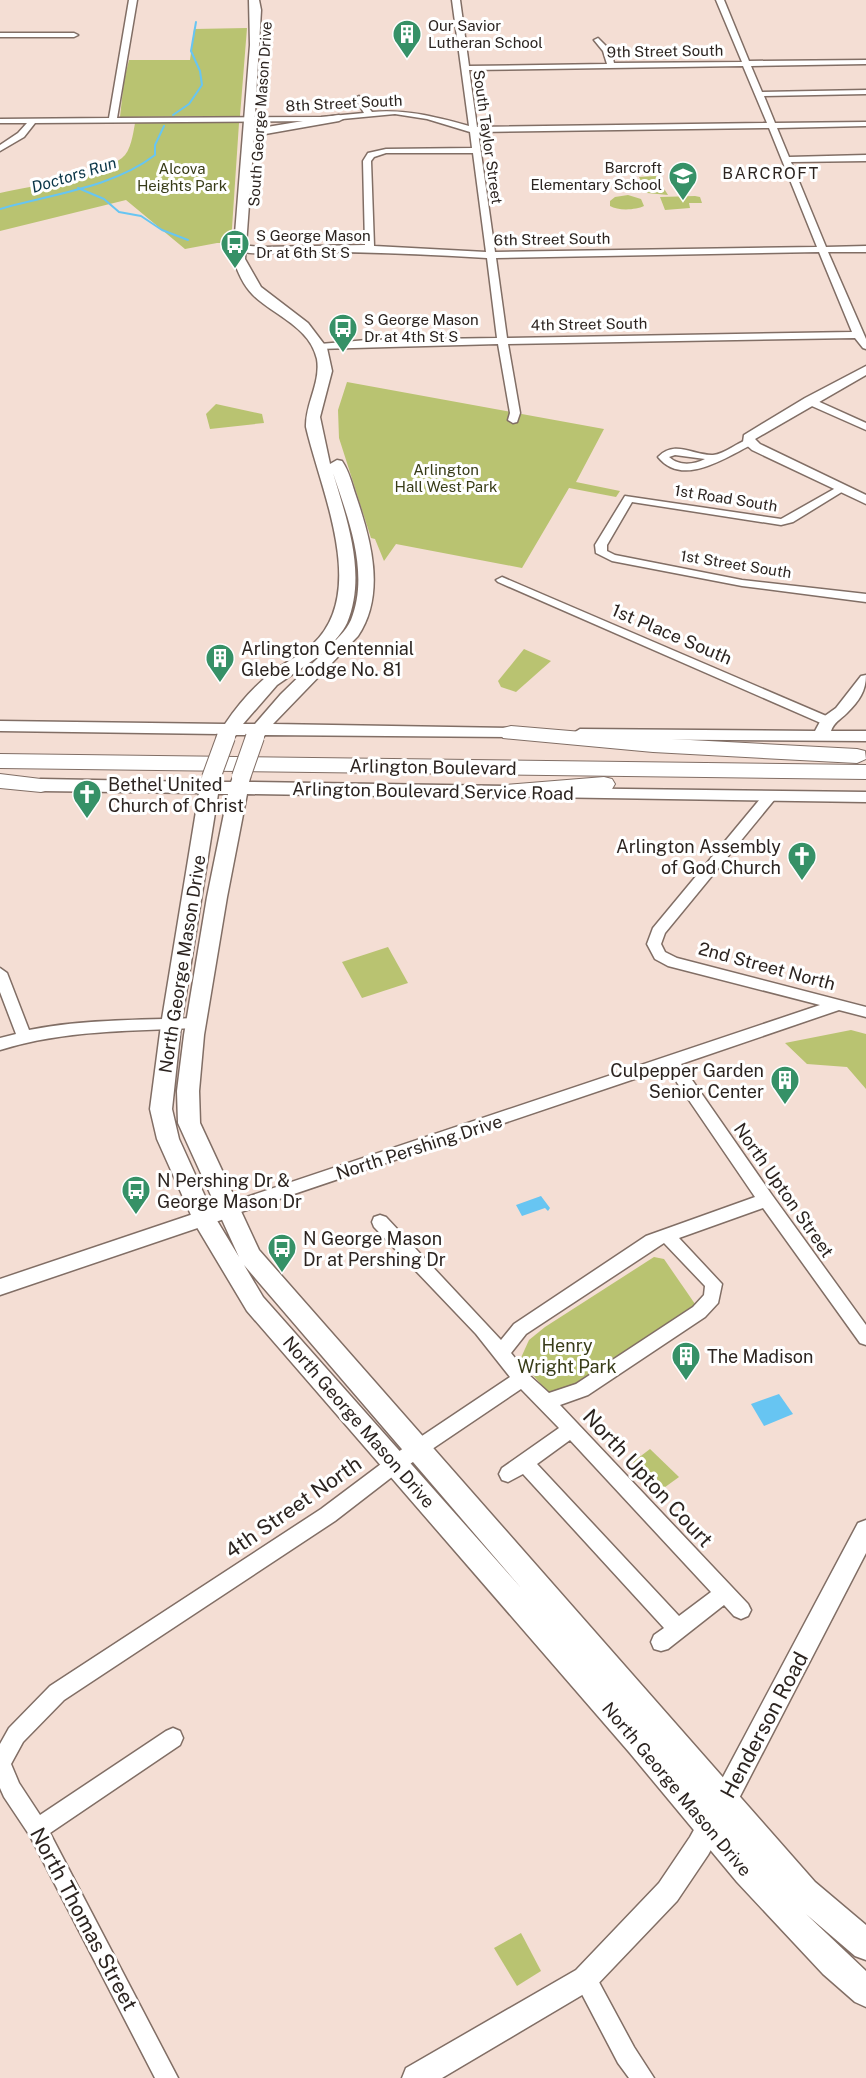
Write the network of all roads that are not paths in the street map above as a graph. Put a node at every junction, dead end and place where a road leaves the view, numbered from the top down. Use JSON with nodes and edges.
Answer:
{"nodes":[{"id":1,"x":133,"y":0,"type":"edge"},
{"id":2,"x":254,"y":0,"type":"edge"},
{"id":3,"x":456,"y":0,"type":"edge"},
{"id":4,"x":720,"y":0,"type":"edge"},
{"id":5,"x":267,"y":10,"type":"dead end"},
{"id":6,"x":0,"y":35,"type":"edge"},
{"id":7,"x":74,"y":35,"type":"dead end"},
{"id":8,"x":598,"y":40,"type":"dead end"},
{"id":9,"x":866,"y":62,"type":"edge"},
{"id":10,"x":747,"y":63,"type":"junction"},
{"id":11,"x":611,"y":66,"type":"junction"},
{"id":12,"x":465,"y":68,"type":"junction"},
{"id":13,"x":866,"y":92,"type":"edge"},
{"id":14,"x":759,"y":94,"type":"junction"},
{"id":15,"x":359,"y":98,"type":"dead end"},
{"id":16,"x":369,"y":114,"type":"junction"},
{"id":17,"x":339,"y":118,"type":"junction"},
{"id":18,"x":113,"y":120,"type":"junction"},
{"id":19,"x":253,"y":120,"type":"junction"},
{"id":20,"x":0,"y":121,"type":"edge"},
{"id":21,"x":33,"y":121,"type":"junction"},
{"id":22,"x":866,"y":124,"type":"edge"},
{"id":23,"x":773,"y":126,"type":"junction"},
{"id":24,"x":473,"y":130,"type":"junction"},
{"id":25,"x":258,"y":135,"type":"junction"},
{"id":26,"x":0,"y":149,"type":"edge"},
{"id":27,"x":476,"y":150,"type":"junction"},
{"id":28,"x":866,"y":158,"type":"edge"},
{"id":29,"x":788,"y":160,"type":"junction"},
{"id":30,"x":245,"y":248,"type":"junction"},
{"id":31,"x":370,"y":248,"type":"junction"},
{"id":32,"x":824,"y":249,"type":"junction"},
{"id":33,"x":866,"y":249,"type":"edge"},
{"id":34,"x":490,"y":255,"type":"junction"},
{"id":35,"x":858,"y":335,"type":"junction"},
{"id":36,"x":502,"y":341,"type":"junction"},
{"id":37,"x":866,"y":346,"type":"edge"},
{"id":38,"x":326,"y":347,"type":"junction"},
{"id":39,"x":338,"y":367,"type":"dead end"},
{"id":40,"x":866,"y":370,"type":"edge"},
{"id":41,"x":337,"y":383,"type":"dead end"},
{"id":42,"x":808,"y":401,"type":"junction"},
{"id":43,"x":513,"y":420,"type":"dead end"},
{"id":44,"x":866,"y":427,"type":"edge"},
{"id":45,"x":749,"y":442,"type":"junction"},
{"id":46,"x":714,"y":458,"type":"dead end"},
{"id":47,"x":842,"y":488,"type":"junction"},
{"id":48,"x":866,"y":500,"type":"edge"},
{"id":49,"x":602,"y":553,"type":"joint"},
{"id":50,"x":502,"y":580,"type":"dead end"},
{"id":51,"x":866,"y":597,"type":"edge"},
{"id":52,"x":866,"y":679,"type":"edge"},
{"id":53,"x":841,"y":711,"type":"junction"},
{"id":54,"x":827,"y":721,"type":"junction"},
{"id":55,"x":0,"y":726,"type":"edge"},
{"id":56,"x":228,"y":733,"type":"junction"},
{"id":57,"x":511,"y":733,"type":"junction"},
{"id":58,"x":258,"y":734,"type":"junction"},
{"id":59,"x":821,"y":736,"type":"junction"},
{"id":60,"x":862,"y":736,"type":"edge"},
{"id":61,"x":0,"y":747,"type":"edge"},
{"id":62,"x":866,"y":757,"type":"edge"},
{"id":63,"x":0,"y":761,"type":"edge"},
{"id":64,"x":752,"y":771,"type":"junction"},
{"id":65,"x":866,"y":772,"type":"edge"},
{"id":66,"x":211,"y":782,"type":"junction"},
{"id":67,"x":240,"y":782,"type":"junction"},
{"id":68,"x":0,"y":783,"type":"edge"},
{"id":69,"x":41,"y":785,"type":"joint"},
{"id":70,"x":506,"y":792,"type":"junction"},
{"id":71,"x":770,"y":796,"type":"junction"},
{"id":72,"x":866,"y":797,"type":"edge"},
{"id":73,"x":0,"y":973,"type":"edge"},
{"id":74,"x":838,"y":1005,"type":"junction"},
{"id":75,"x":866,"y":1012,"type":"edge"},
{"id":76,"x":196,"y":1023,"type":"junction"},
{"id":77,"x":171,"y":1025,"type":"junction"},
{"id":78,"x":24,"y":1035,"type":"junction"},
{"id":79,"x":0,"y":1044,"type":"edge"},
{"id":80,"x":672,"y":1063,"type":"junction"},
{"id":81,"x":766,"y":1200,"type":"junction"},
{"id":82,"x":229,"y":1210,"type":"junction"},
{"id":83,"x":203,"y":1218,"type":"junction"},
{"id":84,"x":380,"y":1222,"type":"dead end"},
{"id":85,"x":668,"y":1235,"type":"junction"},
{"id":86,"x":0,"y":1287,"type":"edge"},
{"id":87,"x":866,"y":1338,"type":"edge"},
{"id":88,"x":502,"y":1352,"type":"junction"},
{"id":89,"x":522,"y":1379,"type":"junction"},
{"id":90,"x":546,"y":1402,"type":"junction"},
{"id":91,"x":571,"y":1429,"type":"junction"},
{"id":92,"x":406,"y":1456,"type":"junction"},
{"id":93,"x":524,"y":1462,"type":"junction"},
{"id":94,"x":508,"y":1474,"type":"dead end"},
{"id":95,"x":866,"y":1530,"type":"edge"},
{"id":96,"x":725,"y":1593,"type":"junction"},
{"id":97,"x":741,"y":1610,"type":"dead end"},
{"id":98,"x":678,"y":1629,"type":"junction"},
{"id":99,"x":661,"y":1642,"type":"dead end"},
{"id":100,"x":173,"y":1738,"type":"dead end"},
{"id":101,"x":0,"y":1763,"type":"edge"},
{"id":102,"x":717,"y":1814,"type":"junction"},
{"id":103,"x":37,"y":1828,"type":"junction"},
{"id":104,"x":866,"y":1945,"type":"edge"},
{"id":105,"x":585,"y":1979,"type":"junction"},
{"id":106,"x":866,"y":1990,"type":"edge"},
{"id":107,"x":167,"y":2078,"type":"edge"},
{"id":108,"x":416,"y":2078,"type":"edge"},
{"id":109,"x":643,"y":2078,"type":"edge"}],
"edges":[{"from":1,"to":18,"type":"street"},
{"from":2,"to":19,"type":"main road","name":"South George Mason Drive"},
{"from":3,"to":12,"type":"street","name":"South Taylor Street"},
{"from":4,"to":10,"type":"street"},
{"from":5,"to":19,"type":"main road","name":"South George Mason Drive"},
{"from":6,"to":7,"type":"street"},
{"from":8,"to":11,"type":"street"},
{"from":9,"to":10,"type":"street","name":"9th Street South"},
{"from":10,"to":11,"type":"street","name":"9th Street South"},
{"from":10,"to":14,"type":"street"},
{"from":11,"to":12,"type":"street","name":"9th Street South"},
{"from":12,"to":24,"type":"street","name":"South Taylor Street"},
{"from":13,"to":14,"type":"street"},
{"from":14,"to":23,"type":"street"},
{"from":15,"to":16,"type":"street"},
{"from":16,"to":17,"type":"street","name":"8th Street South"},
{"from":16,"to":24,"type":"street","name":"8th Street South"},
{"from":17,"to":19,"type":"street","name":"8th Street South"},
{"from":17,"to":25,"type":"main road"},
{"from":18,"to":19,"type":"street","name":"8th Street South"},
{"from":18,"to":21,"type":"street","name":"8th Street South"},
{"from":19,"to":25,"type":"main road","name":"South George Mason Drive"},
{"from":19,"to":30,"type":"main road","name":"South George Mason Drive"},
{"from":20,"to":21,"type":"street","name":"8th Street South"},
{"from":21,"to":26,"type":"street"},
{"from":22,"to":23,"type":"street","name":"8th Street South"},
{"from":23,"to":24,"type":"street","name":"8th Street South"},
{"from":23,"to":29,"type":"street"},
{"from":24,"to":27,"type":"street","name":"South Taylor Street"},
{"from":25,"to":30,"type":"main road","name":"South George Mason Drive"},
{"from":27,"to":31,"type":"street"},
{"from":27,"to":34,"type":"street","name":"South Taylor Street"},
{"from":28,"to":29,"type":"street"},
{"from":29,"to":32,"type":"street"},
{"from":30,"to":31,"type":"street","name":"6th Street South"},
{"from":30,"to":38,"type":"main road","name":"South George Mason Drive"},
{"from":31,"to":34,"type":"street","name":"6th Street South"},
{"from":32,"to":33,"type":"street","name":"6th Street South"},
{"from":32,"to":34,"type":"street","name":"6th Street South"},
{"from":32,"to":35,"type":"street"},
{"from":34,"to":36,"type":"street","name":"South Taylor Street"},
{"from":35,"to":36,"type":"street","name":"4th Street South"},
{"from":35,"to":37,"type":"street"},
{"from":36,"to":38,"type":"street","name":"4th Street South"},
{"from":36,"to":43,"type":"street","name":"South Taylor Street"},
{"from":38,"to":39,"type":"main road","name":"South George Mason Drive"},
{"from":38,"to":56,"type":"main road"},
{"from":40,"to":42,"type":"street"},
{"from":41,"to":58,"type":"main road"},
{"from":42,"to":44,"type":"street"},
{"from":42,"to":45,"type":"street"},
{"from":45,"to":46,"type":"street"},
{"from":45,"to":47,"type":"street"},
{"from":47,"to":48,"type":"street"},
{"from":47,"to":49,"type":"street","name":"1st Road South"},
{"from":49,"to":51,"type":"street","name":"1st Street South"},
{"from":50,"to":54,"type":"street","name":"1st Place South"},
{"from":52,"to":53,"type":"street"},
{"from":53,"to":54,"type":"street"},
{"from":53,"to":60,"type":"street"},
{"from":54,"to":59,"type":"street"},
{"from":55,"to":56,"type":"main road"},
{"from":56,"to":58,"type":"main road"},
{"from":56,"to":66,"type":"main road","name":"North George Mason Drive","bridge":true},
{"from":57,"to":58,"type":"main road"},
{"from":57,"to":59,"type":"street"},
{"from":57,"to":62,"type":"highway"},
{"from":58,"to":67,"type":"main road","bridge":true},
{"from":59,"to":60,"type":"street"},
{"from":61,"to":62,"type":"highway","name":"Arlington Boulevard"},
{"from":63,"to":64,"type":"highway","name":"Arlington Boulevard"},
{"from":64,"to":65,"type":"highway","name":"Arlington Boulevard"},
{"from":64,"to":70,"type":"highway"},
{"from":66,"to":67,"type":"main road","name":"Arlington Boulevard Service Road"},
{"from":66,"to":69,"type":"main road","name":"Arlington Boulevard Service Road"},
{"from":66,"to":77,"type":"main road","name":"North George Mason Drive"},
{"from":67,"to":70,"type":"main road","name":"Arlington Boulevard Service Road"},
{"from":67,"to":76,"type":"main road","name":"North George Mason Drive"},
{"from":68,"to":69,"type":"highway"},
{"from":70,"to":71,"type":"street","name":"Arlington Boulevard Service Road"},
{"from":71,"to":72,"type":"street","name":"Arlington Boulevard Service Road"},
{"from":71,"to":74,"type":"street","name":"2nd Street North"},
{"from":73,"to":78,"type":"street"},
{"from":74,"to":75,"type":"street","name":"2nd Street North"},
{"from":74,"to":80,"type":"street","name":"North Pershing Drive"},
{"from":76,"to":77,"type":"street"},
{"from":76,"to":82,"type":"main road","name":"North George Mason Drive"},
{"from":77,"to":78,"type":"street"},
{"from":77,"to":83,"type":"main road","name":"North George Mason Drive"},
{"from":78,"to":79,"type":"street"},
{"from":80,"to":81,"type":"street","name":"North Upton Street"},
{"from":80,"to":82,"type":"street","name":"North Pershing Drive"},
{"from":81,"to":85,"type":"street"},
{"from":81,"to":87,"type":"street","name":"North Upton Street"},
{"from":82,"to":83,"type":"street","name":"North Pershing Drive"},
{"from":82,"to":92,"type":"main road","name":"North George Mason Drive"},
{"from":83,"to":86,"type":"street","name":"North Pershing Drive"},
{"from":83,"to":92,"type":"main road","name":"North George Mason Drive"},
{"from":84,"to":88,"type":"street"},
{"from":85,"to":88,"type":"street"},
{"from":85,"to":90,"type":"street"},
{"from":88,"to":89,"type":"street"},
{"from":89,"to":90,"type":"street","name":"North Upton Court"},
{"from":89,"to":92,"type":"street","name":"4th Street North"},
{"from":90,"to":91,"type":"street","name":"North Upton Court"},
{"from":91,"to":93,"type":"street"},
{"from":91,"to":96,"type":"street","name":"North Upton Court"},
{"from":92,"to":101,"type":"street","name":"4th Street North"},
{"from":92,"to":102,"type":"main road","name":"North George Mason Drive"},
{"from":93,"to":94,"type":"street"},
{"from":93,"to":98,"type":"street"},
{"from":95,"to":102,"type":"street","name":"Henderson Road"},
{"from":96,"to":97,"type":"street","name":"North Upton Court"},
{"from":96,"to":98,"type":"street"},
{"from":98,"to":99,"type":"street"},
{"from":100,"to":103,"type":"street"},
{"from":101,"to":103,"type":"street","name":"North Thomas Street"},
{"from":102,"to":104,"type":"main road","name":"North George Mason Drive"},
{"from":102,"to":105,"type":"street","name":"Henderson Road"},
{"from":102,"to":106,"type":"main road","name":"North George Mason Drive"},
{"from":103,"to":107,"type":"street","name":"North Thomas Street"},
{"from":105,"to":108,"type":"street","name":"Henderson Road"},
{"from":105,"to":109,"type":"street"}]}
